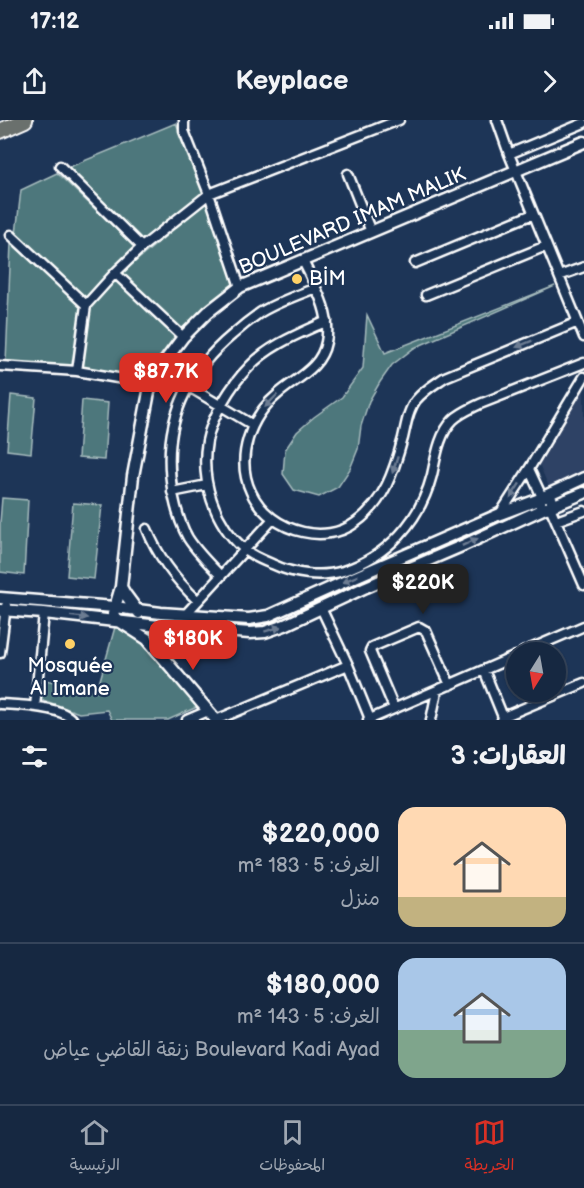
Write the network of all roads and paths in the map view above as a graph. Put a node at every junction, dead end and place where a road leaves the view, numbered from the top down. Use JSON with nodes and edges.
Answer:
{"nodes":[{"id":1,"x":25,"y":120,"type":"edge"},
{"id":2,"x":184,"y":120,"type":"edge"},
{"id":3,"x":399,"y":120,"type":"edge"},
{"id":4,"x":497,"y":120,"type":"edge"},
{"id":5,"x":584,"y":123,"type":"edge"},
{"id":6,"x":0,"y":131,"type":"edge"},
{"id":7,"x":584,"y":142,"type":"edge"},
{"id":8,"x":509,"y":154,"type":"junction"},
{"id":9,"x":60,"y":166,"type":"dead end"},
{"id":10,"x":515,"y":170,"type":"junction"},
{"id":11,"x":348,"y":174,"type":"dead end"},
{"id":12,"x":209,"y":194,"type":"junction"},
{"id":13,"x":533,"y":214,"type":"junction"},
{"id":14,"x":371,"y":232,"type":"junction"},
{"id":15,"x":11,"y":235,"type":"dead end"},
{"id":16,"x":546,"y":246,"type":"junction"},
{"id":17,"x":142,"y":247,"type":"junction"},
{"id":18,"x":303,"y":261,"type":"junction"},
{"id":19,"x":415,"y":263,"type":"dead end"},
{"id":20,"x":584,"y":267,"type":"edge"},
{"id":21,"x":115,"y":273,"type":"junction"},
{"id":22,"x":559,"y":276,"type":"junction"},
{"id":23,"x":240,"y":287,"type":"junction"},
{"id":24,"x":316,"y":288,"type":"junction"},
{"id":25,"x":426,"y":296,"type":"dead end"},
{"id":26,"x":86,"y":305,"type":"junction"},
{"id":27,"x":327,"y":321,"type":"junction"},
{"id":28,"x":578,"y":322,"type":"junction"},
{"id":29,"x":183,"y":337,"type":"junction"},
{"id":30,"x":584,"y":337,"type":"edge"},
{"id":31,"x":584,"y":363,"type":"edge"},
{"id":32,"x":0,"y":366,"type":"edge"},
{"id":33,"x":159,"y":369,"type":"junction"},
{"id":34,"x":77,"y":372,"type":"junction"},
{"id":35,"x":584,"y":377,"type":"edge"},
{"id":36,"x":152,"y":384,"type":"junction"},
{"id":37,"x":189,"y":386,"type":"junction"},
{"id":38,"x":221,"y":405,"type":"junction"},
{"id":39,"x":253,"y":425,"type":"junction"},
{"id":40,"x":529,"y":469,"type":"junction"},
{"id":41,"x":584,"y":478,"type":"edge"},
{"id":42,"x":207,"y":485,"type":"junction"},
{"id":43,"x":172,"y":492,"type":"junction"},
{"id":44,"x":584,"y":493,"type":"edge"},
{"id":45,"x":545,"y":502,"type":"junction"},
{"id":46,"x":584,"y":511,"type":"edge"},
{"id":47,"x":500,"y":514,"type":"junction"},
{"id":48,"x":273,"y":519,"type":"junction"},
{"id":49,"x":556,"y":521,"type":"junction"},
{"id":50,"x":147,"y":529,"type":"dead end"},
{"id":51,"x":245,"y":550,"type":"junction"},
{"id":52,"x":221,"y":576,"type":"junction"},
{"id":53,"x":584,"y":585,"type":"edge"},
{"id":54,"x":121,"y":587,"type":"junction"},
{"id":55,"x":3,"y":598,"type":"edge"},
{"id":56,"x":198,"y":601,"type":"junction"},
{"id":57,"x":114,"y":607,"type":"junction"},
{"id":58,"x":321,"y":608,"type":"junction"},
{"id":59,"x":3,"y":610,"type":"edge"},
{"id":60,"x":137,"y":610,"type":"junction"},
{"id":61,"x":44,"y":613,"type":"junction"},
{"id":62,"x":185,"y":615,"type":"junction"},
{"id":63,"x":120,"y":621,"type":"junction"},
{"id":64,"x":144,"y":624,"type":"junction"},
{"id":65,"x":584,"y":626,"type":"edge"},
{"id":66,"x":147,"y":639,"type":"junction"},
{"id":67,"x":546,"y":642,"type":"edge"},
{"id":68,"x":0,"y":653,"type":"edge"},
{"id":69,"x":506,"y":660,"type":"edge"},
{"id":70,"x":348,"y":665,"type":"junction"},
{"id":71,"x":484,"y":670,"type":"junction"},
{"id":72,"x":584,"y":683,"type":"edge"},
{"id":73,"x":450,"y":685,"type":"junction"},
{"id":74,"x":437,"y":691,"type":"junction"},
{"id":75,"x":0,"y":704,"type":"edge"},
{"id":76,"x":35,"y":707,"type":"junction"},
{"id":77,"x":394,"y":708,"type":"junction"},
{"id":78,"x":208,"y":711,"type":"junction"},
{"id":79,"x":369,"y":719,"type":"edge"},
{"id":80,"x":503,"y":719,"type":"edge"},
{"id":81,"x":72,"y":720,"type":"edge"},
{"id":82,"x":187,"y":720,"type":"edge"},
{"id":83,"x":216,"y":720,"type":"edge"},
{"id":84,"x":430,"y":720,"type":"edge"}],
"edges":[{"from":1,"to":6,"type":"highway"},
{"from":2,"to":12,"type":"street"},
{"from":3,"to":12,"type":"street"},
{"from":4,"to":8,"type":"street"},
{"from":5,"to":8,"type":"street"},
{"from":7,"to":10,"type":"street","name":"BOULEVARD IMAM MALIK"},
{"from":8,"to":10,"type":"street"},
{"from":9,"to":17,"type":"street"},
{"from":10,"to":13,"type":"street"},
{"from":10,"to":14,"type":"street","name":"BOULEVARD IMAM MALIK"},
{"from":11,"to":14,"type":"street"},
{"from":12,"to":17,"type":"street"},
{"from":12,"to":23,"type":"street"},
{"from":13,"to":16,"type":"street"},
{"from":13,"to":19,"type":"street"},
{"from":14,"to":18,"type":"street","name":"BOULEVARD IMAM MALIK"},
{"from":15,"to":26,"type":"street"},
{"from":16,"to":22,"type":"street"},
{"from":16,"to":25,"type":"street"},
{"from":17,"to":21,"type":"street"},
{"from":18,"to":23,"type":"street","name":"BOULEVARD IMAM MALIK"},
{"from":18,"to":24,"type":"street"},
{"from":20,"to":22,"type":"street"},
{"from":21,"to":26,"type":"street"},
{"from":21,"to":29,"type":"street"},
{"from":22,"to":28,"type":"street"},
{"from":23,"to":29,"type":"street","name":"BOULEVARD IMAM MALIK"},
{"from":24,"to":27,"type":"street"},
{"from":24,"to":37,"type":"street"},
{"from":26,"to":34,"type":"street"},
{"from":27,"to":38,"type":"street"},
{"from":27,"to":39,"type":"street","one_way":true},
{"from":28,"to":30,"type":"street"},
{"from":28,"to":48,"type":"street","one_way":true},
{"from":29,"to":33,"type":"street","name":"BOULEVARD IMAM MALIK"},
{"from":31,"to":51,"type":"street"},
{"from":32,"to":34,"type":"street"},
{"from":33,"to":36,"type":"street","name":"BOULEVARD IMAM MALIK"},
{"from":33,"to":37,"type":"street"},
{"from":34,"to":36,"type":"street"},
{"from":35,"to":40,"type":"street"},
{"from":36,"to":54,"type":"street","name":"BOULEVARD IMAM MALIK"},
{"from":37,"to":38,"type":"street"},
{"from":37,"to":43,"type":"street"},
{"from":38,"to":39,"type":"street"},
{"from":38,"to":42,"type":"street"},
{"from":39,"to":48,"type":"street"},
{"from":40,"to":45,"type":"street"},
{"from":40,"to":47,"type":"street","one_way":true},
{"from":41,"to":45,"type":"street"},
{"from":42,"to":43,"type":"street"},
{"from":42,"to":51,"type":"street"},
{"from":43,"to":52,"type":"street"},
{"from":44,"to":45,"type":"street"},
{"from":45,"to":47,"type":"street"},
{"from":45,"to":49,"type":"street"},
{"from":58,"to":45,"type":"street","one_way":true},
{"from":46,"to":49,"type":"street"},
{"from":47,"to":62,"type":"street","one_way":true},
{"from":48,"to":51,"type":"street"},
{"from":49,"to":53,"type":"street"},
{"from":50,"to":56,"type":"street"},
{"from":51,"to":52,"type":"street"},
{"from":52,"to":56,"type":"street"},
{"from":54,"to":57,"type":"street","name":"BOULEVARD IMAM MALIK"},
{"from":54,"to":60,"type":"street"},
{"from":55,"to":57,"type":"street"},
{"from":55,"to":59,"type":"street"},
{"from":56,"to":62,"type":"street"},
{"from":57,"to":60,"type":"street"},
{"from":57,"to":63,"type":"street"},
{"from":64,"to":58,"type":"street","one_way":true},
{"from":58,"to":70,"type":"street"},
{"from":59,"to":61,"type":"street"},
{"from":59,"to":68,"type":"street"},
{"from":60,"to":62,"type":"street"},
{"from":60,"to":64,"type":"street"},
{"from":61,"to":63,"type":"street","one_way":true},
{"from":61,"to":76,"type":"street"},
{"from":63,"to":64,"type":"street"},
{"from":63,"to":66,"type":"street"},
{"from":64,"to":66,"type":"street"},
{"from":65,"to":67,"type":"street"},
{"from":66,"to":78,"type":"street"},
{"from":69,"to":71,"type":"street"},
{"from":70,"to":79,"type":"street"},
{"from":70,"to":83,"type":"street"},
{"from":71,"to":73,"type":"street"},
{"from":71,"to":80,"type":"street"},
{"from":72,"to":80,"type":"street"},
{"from":73,"to":74,"type":"street"},
{"from":73,"to":77,"type":"street"},
{"from":74,"to":77,"type":"street"},
{"from":74,"to":84,"type":"street"},
{"from":75,"to":76,"type":"street"},
{"from":76,"to":81,"type":"street"},
{"from":77,"to":79,"type":"street"},
{"from":78,"to":82,"type":"street"},
{"from":78,"to":83,"type":"street"}]}
